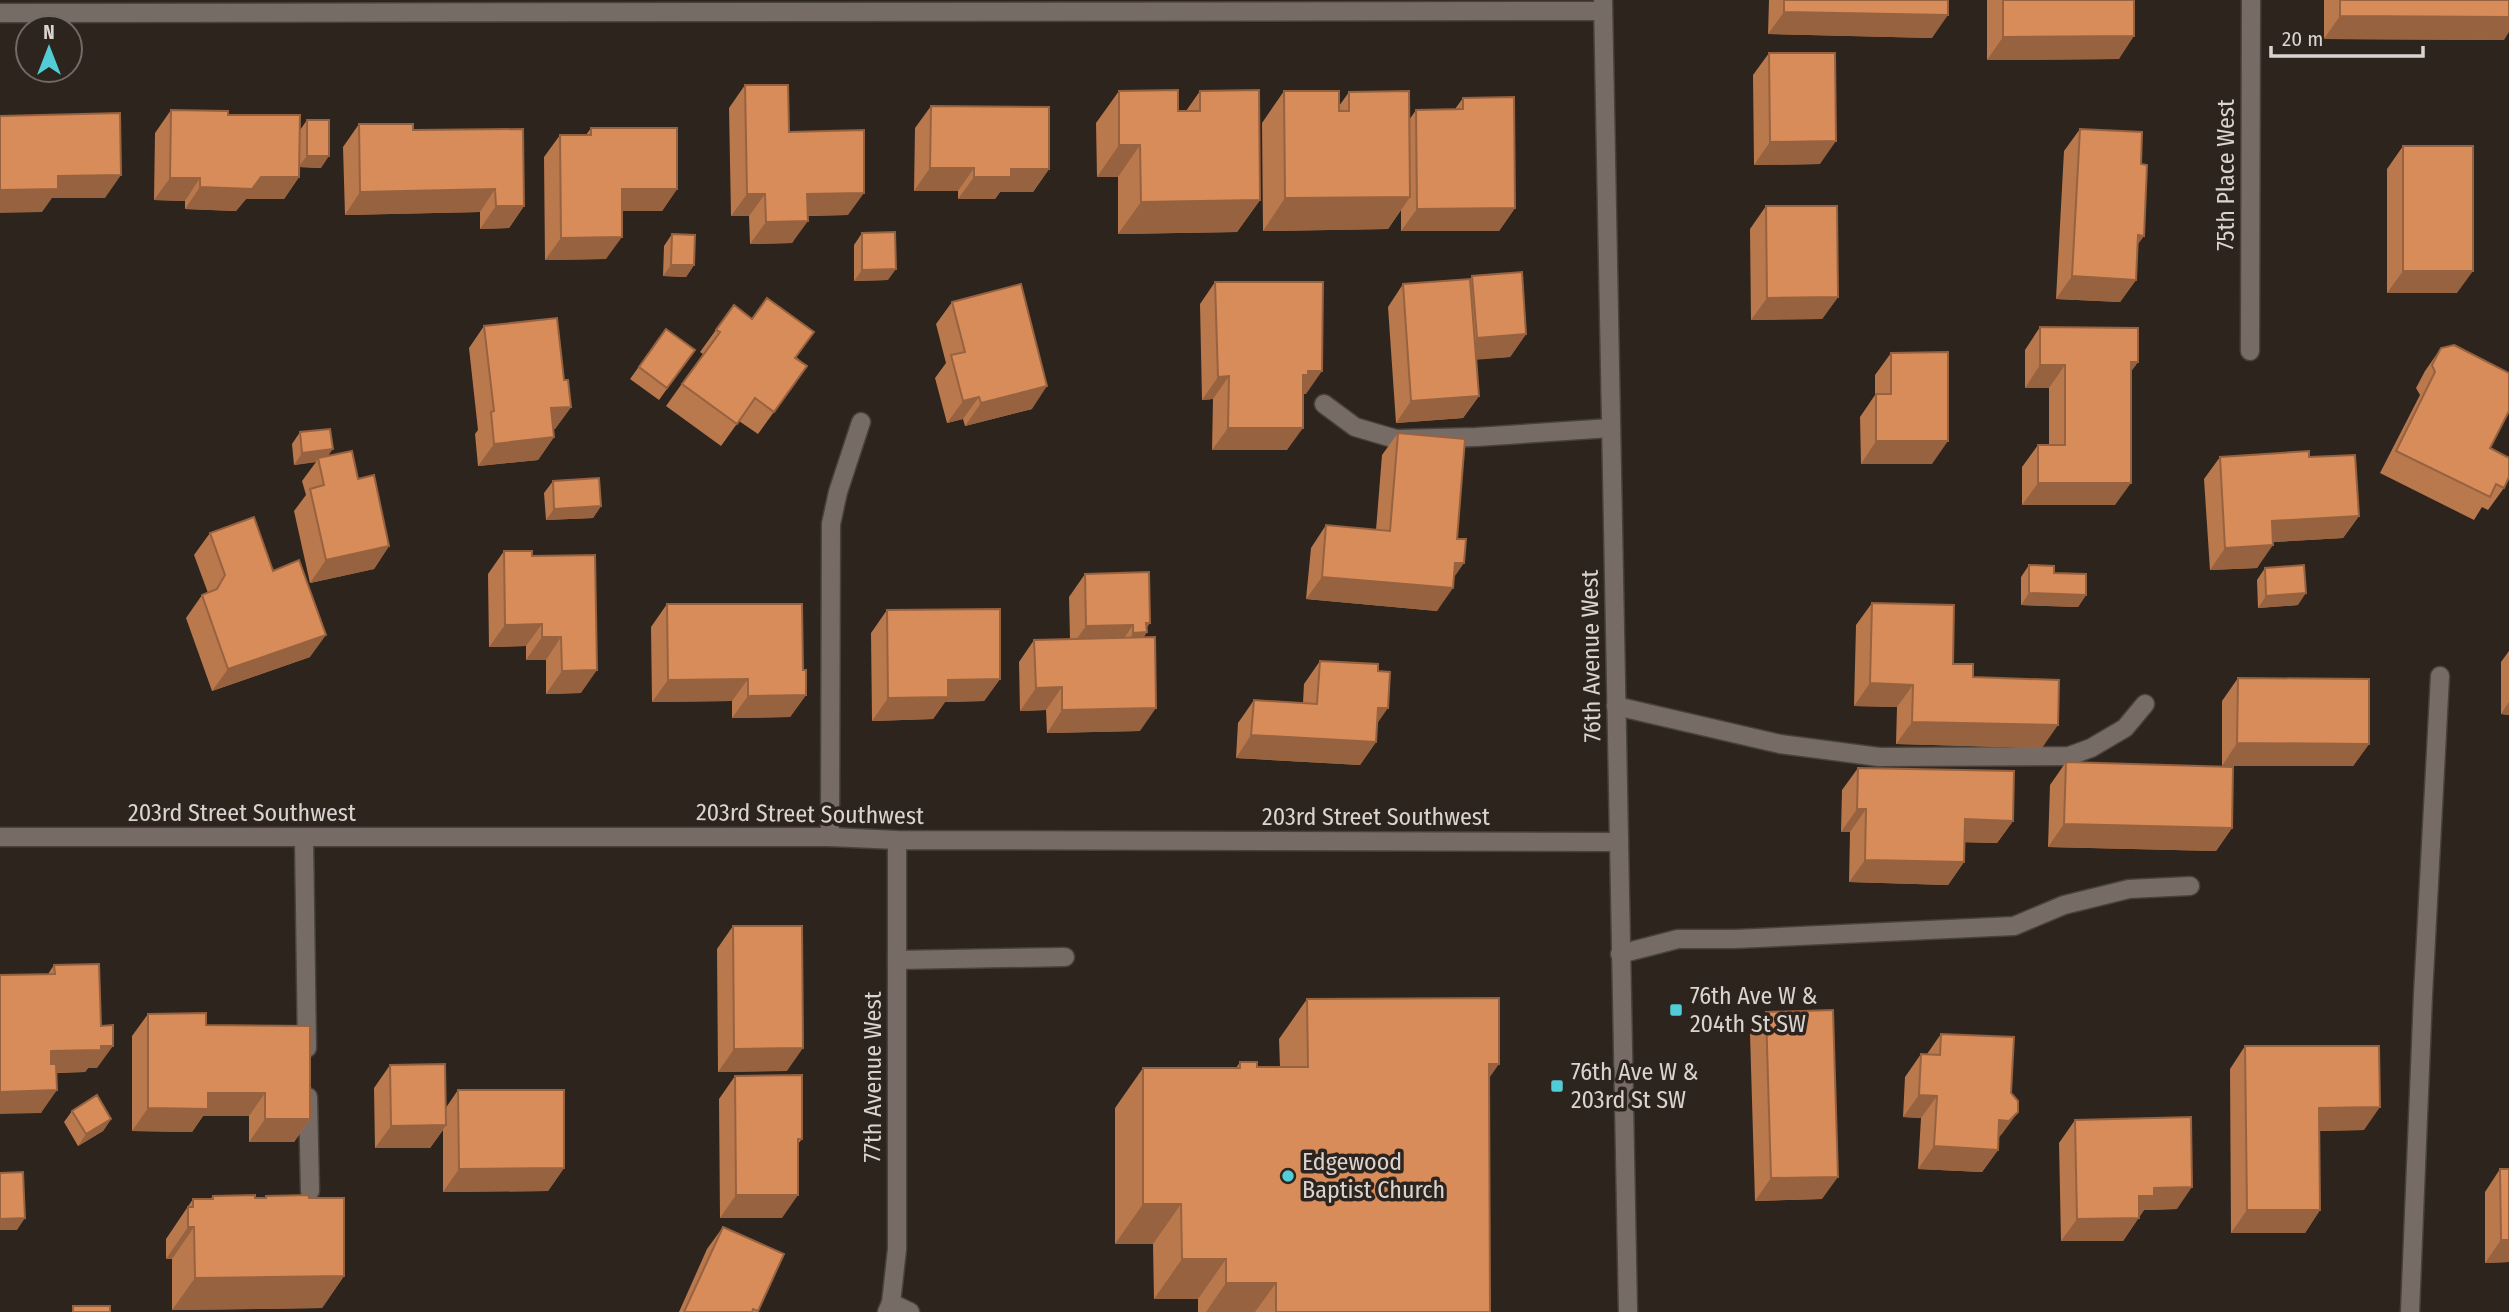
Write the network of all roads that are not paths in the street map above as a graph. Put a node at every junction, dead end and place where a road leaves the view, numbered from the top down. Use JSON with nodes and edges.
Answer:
{"nodes":[{"id":1,"x":2251,"y":0,"type":"edge"},
{"id":2,"x":1603,"y":5,"type":"edge"},
{"id":3,"x":0,"y":13,"type":"edge"},
{"id":4,"x":2250,"y":351,"type":"dead end"},
{"id":5,"x":1324,"y":404,"type":"dead end"},
{"id":6,"x":861,"y":422,"type":"dead end"},
{"id":7,"x":1611,"y":428,"type":"junction"},
{"id":8,"x":2440,"y":676,"type":"dead end"},
{"id":9,"x":2145,"y":704,"type":"dead end"},
{"id":10,"x":1616,"y":706,"type":"junction"},
{"id":11,"x":0,"y":836,"type":"edge"},
{"id":12,"x":830,"y":837,"type":"junction"},
{"id":13,"x":304,"y":838,"type":"junction"},
{"id":14,"x":897,"y":840,"type":"junction"},
{"id":15,"x":1619,"y":842,"type":"junction"},
{"id":16,"x":2190,"y":886,"type":"dead end"},
{"id":17,"x":1620,"y":954,"type":"junction"},
{"id":18,"x":1065,"y":957,"type":"dead end"},
{"id":19,"x":897,"y":960,"type":"junction"},
{"id":20,"x":310,"y":1191,"type":"dead end"},
{"id":21,"x":889,"y":1308,"type":"edge"},
{"id":22,"x":911,"y":1312,"type":"edge"},
{"id":23,"x":1628,"y":1312,"type":"edge"},
{"id":24,"x":2410,"y":1312,"type":"edge"}],
"edges":[{"from":1,"to":4,"type":"street","name":"75th Place West"},
{"from":2,"to":3,"type":"street"},
{"from":2,"to":7,"type":"street","name":"76th Avenue West"},
{"from":5,"to":7,"type":"street"},
{"from":6,"to":12,"type":"street"},
{"from":7,"to":10,"type":"street","name":"76th Avenue West"},
{"from":8,"to":24,"type":"street"},
{"from":9,"to":10,"type":"street"},
{"from":10,"to":15,"type":"street","name":"76th Avenue West"},
{"from":11,"to":13,"type":"street","name":"203rd Street Southwest"},
{"from":12,"to":13,"type":"street","name":"203rd Street Southwest"},
{"from":12,"to":14,"type":"street","name":"203rd Street Southwest"},
{"from":13,"to":20,"type":"street"},
{"from":14,"to":15,"type":"street","name":"203rd Street Southwest"},
{"from":14,"to":19,"type":"street","name":"77th Avenue West"},
{"from":15,"to":17,"type":"street","name":"76th Avenue West"},
{"from":16,"to":17,"type":"street"},
{"from":17,"to":23,"type":"street","name":"76th Avenue West"},
{"from":18,"to":19,"type":"street"},
{"from":19,"to":21,"type":"street","name":"77th Avenue West"},
{"from":21,"to":22,"type":"street"}]}
